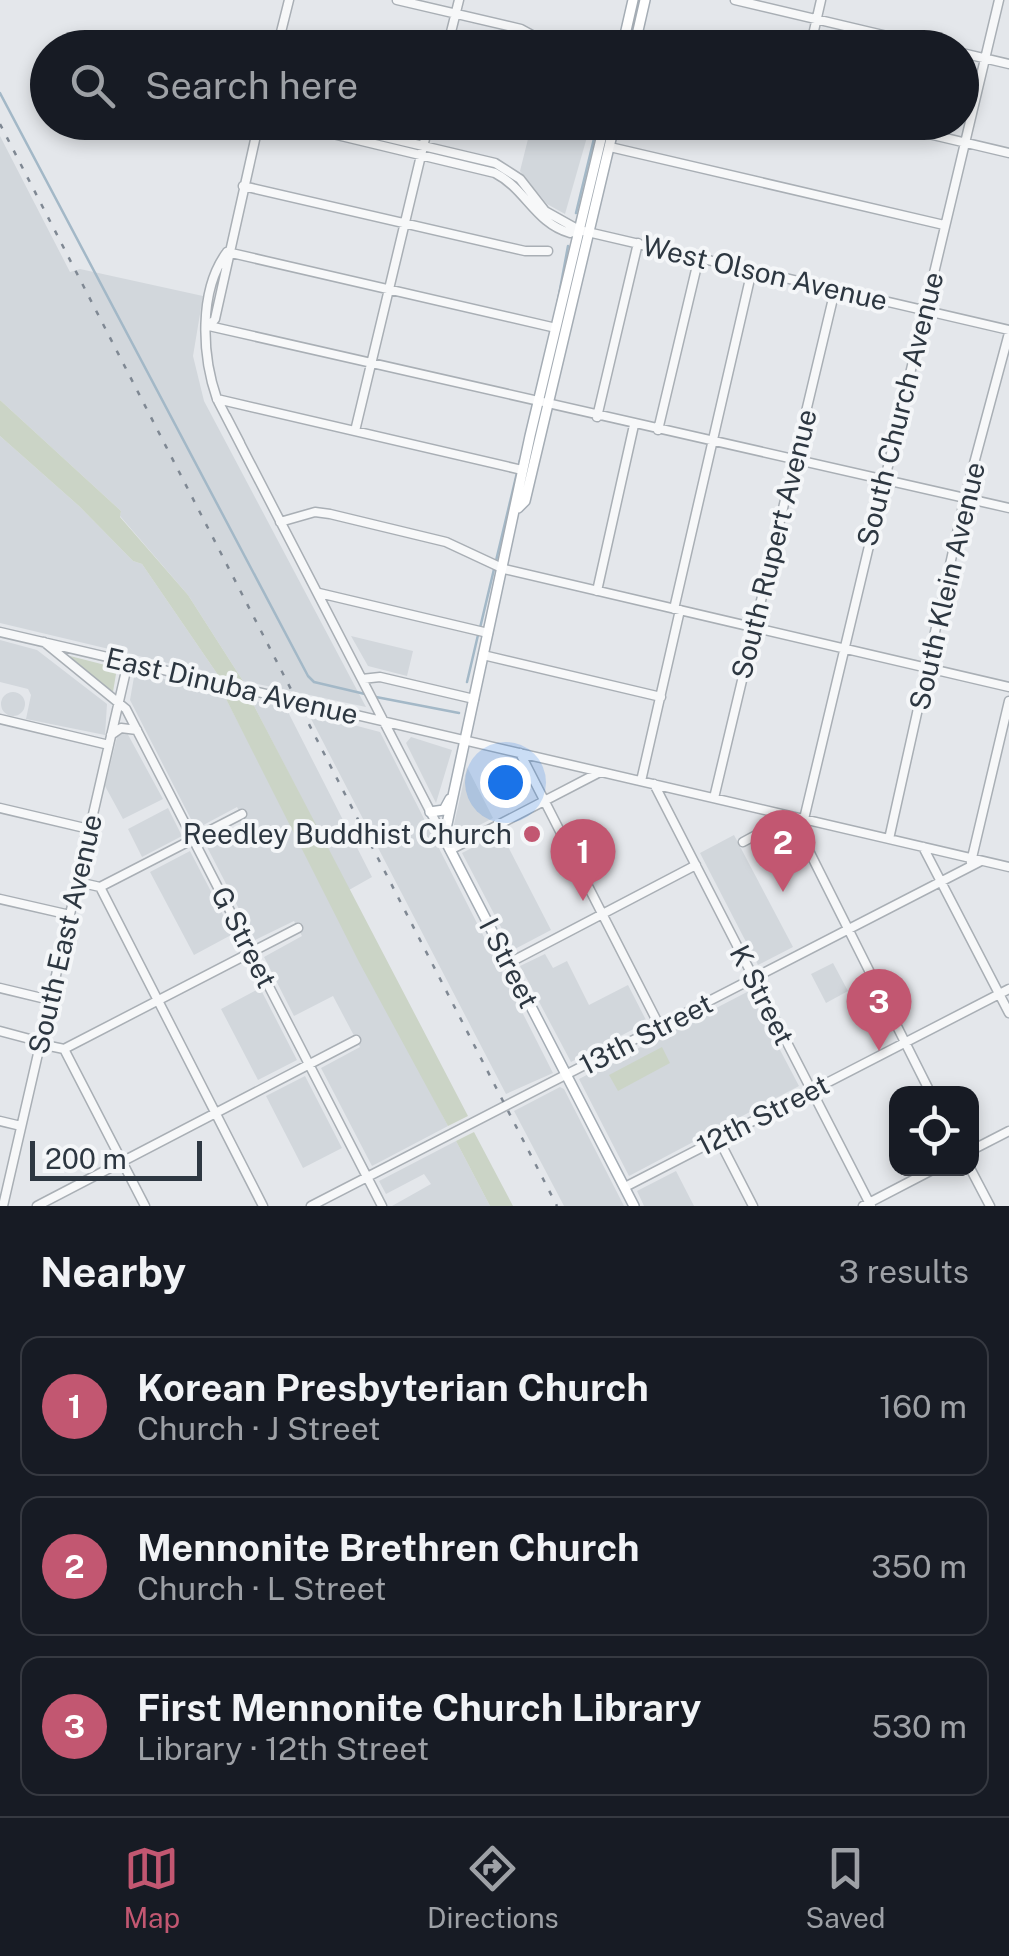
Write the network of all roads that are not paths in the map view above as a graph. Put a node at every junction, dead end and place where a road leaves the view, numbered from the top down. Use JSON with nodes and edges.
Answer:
{"nodes":[{"id":1,"x":289,"y":0,"type":"edge"},
{"id":2,"x":398,"y":0,"type":"edge"},
{"id":3,"x":459,"y":0,"type":"edge"},
{"id":4,"x":634,"y":0,"type":"edge"},
{"id":5,"x":646,"y":0,"type":"edge"},
{"id":6,"x":736,"y":0,"type":"edge"},
{"id":7,"x":821,"y":0,"type":"edge"},
{"id":8,"x":999,"y":0,"type":"edge"},
{"id":9,"x":456,"y":14,"type":"junction"},
{"id":10,"x":816,"y":19,"type":"junction"},
{"id":11,"x":282,"y":30,"type":"edge"},
{"id":12,"x":452,"y":30,"type":"edge"},
{"id":13,"x":523,"y":30,"type":"edge"},
{"id":14,"x":626,"y":30,"type":"edge"},
{"id":15,"x":638,"y":30,"type":"edge"},
{"id":16,"x":814,"y":30,"type":"edge"},
{"id":17,"x":862,"y":30,"type":"edge"},
{"id":18,"x":979,"y":57,"type":"edge"},
{"id":19,"x":985,"y":58,"type":"junction"},
{"id":20,"x":1009,"y":64,"type":"edge"},
{"id":21,"x":979,"y":82,"type":"edge"},
{"id":22,"x":255,"y":140,"type":"edge"},
{"id":23,"x":369,"y":140,"type":"edge"},
{"id":24,"x":384,"y":140,"type":"edge"},
{"id":25,"x":425,"y":140,"type":"edge"},
{"id":26,"x":602,"y":140,"type":"edge"},
{"id":27,"x":611,"y":140,"type":"edge"},
{"id":28,"x":955,"y":140,"type":"edge"},
{"id":29,"x":964,"y":142,"type":"junction"},
{"id":30,"x":610,"y":147,"type":"junction"},
{"id":31,"x":422,"y":151,"type":"junction"},
{"id":32,"x":1009,"y":153,"type":"edge"},
{"id":33,"x":244,"y":186,"type":"junction"},
{"id":34,"x":405,"y":224,"type":"junction"},
{"id":35,"x":944,"y":225,"type":"junction"},
{"id":36,"x":584,"y":231,"type":"junction"},
{"id":37,"x":638,"y":243,"type":"junction"},
{"id":38,"x":548,"y":251,"type":"dead end"},
{"id":39,"x":227,"y":252,"type":"junction"},
{"id":40,"x":699,"y":258,"type":"junction"},
{"id":41,"x":752,"y":270,"type":"junction"},
{"id":42,"x":389,"y":288,"type":"junction"},
{"id":43,"x":835,"y":290,"type":"junction"},
{"id":44,"x":924,"y":311,"type":"junction"},
{"id":45,"x":208,"y":326,"type":"junction"},
{"id":46,"x":556,"y":328,"type":"junction"},
{"id":47,"x":1009,"y":332,"type":"edge"},
{"id":48,"x":371,"y":365,"type":"junction"},
{"id":49,"x":217,"y":399,"type":"junction"},
{"id":50,"x":543,"y":402,"type":"junction"},
{"id":51,"x":597,"y":416,"type":"junction"},
{"id":52,"x":634,"y":425,"type":"junction"},
{"id":53,"x":658,"y":430,"type":"junction"},
{"id":54,"x":355,"y":431,"type":"junction"},
{"id":55,"x":715,"y":443,"type":"junction"},
{"id":56,"x":795,"y":459,"type":"junction"},
{"id":57,"x":522,"y":470,"type":"junction"},
{"id":58,"x":882,"y":479,"type":"junction"},
{"id":59,"x":966,"y":497,"type":"junction"},
{"id":60,"x":518,"y":508,"type":"junction"},
{"id":61,"x":1009,"y":508,"type":"edge"},
{"id":62,"x":280,"y":522,"type":"junction"},
{"id":63,"x":504,"y":569,"type":"junction"},
{"id":64,"x":597,"y":591,"type":"junction"},
{"id":65,"x":319,"y":593,"type":"junction"},
{"id":66,"x":677,"y":610,"type":"junction"},
{"id":67,"x":752,"y":627,"type":"junction"},
{"id":68,"x":0,"y":632,"type":"edge"},
{"id":69,"x":488,"y":633,"type":"junction"},
{"id":70,"x":44,"y":642,"type":"junction"},
{"id":71,"x":843,"y":648,"type":"junction"},
{"id":72,"x":483,"y":655,"type":"junction"},
{"id":73,"x":128,"y":662,"type":"junction"},
{"id":74,"x":928,"y":668,"type":"junction"},
{"id":75,"x":362,"y":679,"type":"junction"},
{"id":76,"x":1009,"y":687,"type":"edge"},
{"id":77,"x":661,"y":697,"type":"junction"},
{"id":78,"x":474,"y":699,"type":"junction"},
{"id":79,"x":1009,"y":700,"type":"edge"},
{"id":80,"x":119,"y":704,"type":"junction"},
{"id":81,"x":0,"y":719,"type":"edge"},
{"id":82,"x":384,"y":721,"type":"junction"},
{"id":83,"x":137,"y":730,"type":"junction"},
{"id":84,"x":110,"y":740,"type":"junction"},
{"id":85,"x":464,"y":740,"type":"junction"},
{"id":86,"x":520,"y":753,"type":"junction"},
{"id":87,"x":600,"y":772,"type":"junction"},
{"id":88,"x":641,"y":781,"type":"junction"},
{"id":89,"x":654,"y":784,"type":"junction"},
{"id":90,"x":451,"y":797,"type":"junction"},
{"id":91,"x":714,"y":798,"type":"junction"},
{"id":92,"x":544,"y":800,"type":"junction"},
{"id":93,"x":0,"y":808,"type":"edge"},
{"id":94,"x":430,"y":812,"type":"junction"},
{"id":95,"x":242,"y":814,"type":"dead end"},
{"id":96,"x":804,"y":819,"type":"junction"},
{"id":97,"x":89,"y":829,"type":"junction"},
{"id":98,"x":444,"y":838,"type":"junction"},
{"id":99,"x":193,"y":839,"type":"junction"},
{"id":100,"x":889,"y":839,"type":"junction"},
{"id":101,"x":743,"y":842,"type":"dead end"},
{"id":102,"x":923,"y":847,"type":"junction"},
{"id":103,"x":450,"y":850,"type":"junction"},
{"id":104,"x":974,"y":862,"type":"junction"},
{"id":105,"x":696,"y":865,"type":"junction"},
{"id":106,"x":1009,"y":867,"type":"edge"},
{"id":107,"x":941,"y":881,"type":"junction"},
{"id":108,"x":78,"y":882,"type":"junction"},
{"id":109,"x":100,"y":887,"type":"junction"},
{"id":110,"x":0,"y":899,"type":"edge"},
{"id":111,"x":602,"y":914,"type":"junction"},
{"id":112,"x":70,"y":916,"type":"junction"},
{"id":113,"x":298,"y":928,"type":"dead end"},
{"id":114,"x":848,"y":929,"type":"junction"},
{"id":115,"x":251,"y":952,"type":"junction"},
{"id":116,"x":509,"y":962,"type":"junction"},
{"id":117,"x":753,"y":978,"type":"junction"},
{"id":118,"x":0,"y":988,"type":"edge"},
{"id":119,"x":1009,"y":988,"type":"edge"},
{"id":120,"x":999,"y":994,"type":"junction"},
{"id":121,"x":50,"y":1000,"type":"junction"},
{"id":122,"x":157,"y":1001,"type":"junction"},
{"id":123,"x":1009,"y":1013,"type":"edge"},
{"id":124,"x":660,"y":1026,"type":"junction"},
{"id":125,"x":0,"y":1032,"type":"edge"},
{"id":126,"x":356,"y":1040,"type":"dead end"},
{"id":127,"x":905,"y":1042,"type":"junction"},
{"id":128,"x":41,"y":1043,"type":"junction"},
{"id":129,"x":64,"y":1049,"type":"junction"},
{"id":130,"x":309,"y":1065,"type":"junction"},
{"id":131,"x":567,"y":1075,"type":"junction"},
{"id":132,"x":927,"y":1086,"type":"edge"},
{"id":133,"x":811,"y":1090,"type":"junction"},
{"id":134,"x":216,"y":1113,"type":"junction"},
{"id":135,"x":0,"y":1122,"type":"edge"},
{"id":136,"x":21,"y":1126,"type":"junction"},
{"id":137,"x":1009,"y":1131,"type":"edge"},
{"id":138,"x":718,"y":1138,"type":"junction"},
{"id":139,"x":979,"y":1146,"type":"edge"},
{"id":140,"x":122,"y":1161,"type":"junction"},
{"id":141,"x":921,"y":1176,"type":"edge"},
{"id":142,"x":974,"y":1176,"type":"edge"},
{"id":143,"x":367,"y":1177,"type":"junction"},
{"id":144,"x":624,"y":1187,"type":"junction"},
{"id":145,"x":868,"y":1205,"type":"edge"},
{"id":146,"x":3,"y":1206,"type":"edge"},
{"id":147,"x":37,"y":1206,"type":"edge"},
{"id":148,"x":145,"y":1206,"type":"edge"},
{"id":149,"x":263,"y":1206,"type":"edge"},
{"id":150,"x":311,"y":1206,"type":"edge"},
{"id":151,"x":382,"y":1206,"type":"edge"},
{"id":152,"x":634,"y":1206,"type":"edge"},
{"id":153,"x":753,"y":1206,"type":"edge"},
{"id":154,"x":990,"y":1206,"type":"edge"}],
"edges":[{"from":1,"to":11,"type":"street"},
{"from":2,"to":9,"type":"street"},
{"from":3,"to":9,"type":"street"},
{"from":4,"to":14,"type":"main road"},
{"from":5,"to":15,"type":"main road"},
{"from":6,"to":10,"type":"street"},
{"from":7,"to":10,"type":"street"},
{"from":8,"to":19,"type":"street","name":"South Church Avenue"},
{"from":9,"to":12,"type":"street"},
{"from":9,"to":13,"type":"street"},
{"from":10,"to":16,"type":"street"},
{"from":10,"to":17,"type":"street"},
{"from":18,"to":19,"type":"street"},
{"from":19,"to":20,"type":"street"},
{"from":19,"to":21,"type":"street","name":"South Church Avenue"},
{"from":22,"to":33,"type":"street"},
{"from":23,"to":31,"type":"street"},
{"from":24,"to":31,"type":"street"},
{"from":25,"to":31,"type":"street"},
{"from":26,"to":36,"type":"main road"},
{"from":27,"to":30,"type":"main road"},
{"from":28,"to":29,"type":"street"},
{"from":29,"to":32,"type":"street"},
{"from":29,"to":35,"type":"street","name":"South Church Avenue"},
{"from":30,"to":35,"type":"street"},
{"from":30,"to":36,"type":"main road"},
{"from":31,"to":34,"type":"street"},
{"from":31,"to":36,"type":"street","name":"West Olson Avenue"},
{"from":33,"to":34,"type":"street"},
{"from":33,"to":39,"type":"street"},
{"from":34,"to":38,"type":"street"},
{"from":34,"to":42,"type":"street"},
{"from":35,"to":44,"type":"street","name":"South Church Avenue"},
{"from":36,"to":37,"type":"street","name":"West Olson Avenue"},
{"from":36,"to":46,"type":"main road"},
{"from":36,"to":50,"type":"main road"},
{"from":37,"to":40,"type":"street","name":"West Olson Avenue"},
{"from":37,"to":51,"type":"street"},
{"from":39,"to":42,"type":"street"},
{"from":39,"to":45,"type":"street"},
{"from":40,"to":41,"type":"street","name":"West Olson Avenue"},
{"from":40,"to":53,"type":"street"},
{"from":41,"to":43,"type":"street","name":"West Olson Avenue"},
{"from":41,"to":55,"type":"street"},
{"from":42,"to":46,"type":"street"},
{"from":42,"to":48,"type":"street"},
{"from":43,"to":44,"type":"street","name":"West Olson Avenue"},
{"from":43,"to":56,"type":"street","name":"South Rupert Avenue"},
{"from":44,"to":47,"type":"street","name":"West Olson Avenue"},
{"from":44,"to":58,"type":"street","name":"South Church Avenue"},
{"from":45,"to":48,"type":"street"},
{"from":45,"to":49,"type":"street","name":"I Street"},
{"from":46,"to":50,"type":"main road"},
{"from":47,"to":59,"type":"street","name":"South Klein Avenue"},
{"from":48,"to":50,"type":"street"},
{"from":48,"to":54,"type":"street"},
{"from":49,"to":54,"type":"street"},
{"from":49,"to":62,"type":"street","name":"I Street"},
{"from":50,"to":51,"type":"street"},
{"from":50,"to":57,"type":"main road"},
{"from":50,"to":60,"type":"main road"},
{"from":51,"to":52,"type":"street"},
{"from":52,"to":53,"type":"street"},
{"from":52,"to":64,"type":"street"},
{"from":53,"to":55,"type":"street"},
{"from":54,"to":57,"type":"street"},
{"from":55,"to":56,"type":"street"},
{"from":55,"to":66,"type":"street"},
{"from":56,"to":58,"type":"street"},
{"from":56,"to":67,"type":"street","name":"South Rupert Avenue"},
{"from":57,"to":60,"type":"main road"},
{"from":58,"to":59,"type":"street"},
{"from":58,"to":71,"type":"street","name":"South Church Avenue"},
{"from":59,"to":61,"type":"street"},
{"from":59,"to":74,"type":"street","name":"South Klein Avenue"},
{"from":60,"to":63,"type":"main road"},
{"from":62,"to":63,"type":"street"},
{"from":62,"to":65,"type":"street","name":"I Street"},
{"from":63,"to":64,"type":"street"},
{"from":63,"to":69,"type":"main road"},
{"from":64,"to":66,"type":"street"},
{"from":65,"to":69,"type":"street"},
{"from":65,"to":75,"type":"street","name":"I Street"},
{"from":66,"to":67,"type":"street"},
{"from":66,"to":77,"type":"street"},
{"from":67,"to":71,"type":"street"},
{"from":67,"to":91,"type":"street","name":"South Rupert Avenue"},
{"from":68,"to":70,"type":"street","name":"East Dinuba Avenue"},
{"from":69,"to":72,"type":"main road"},
{"from":70,"to":73,"type":"street","name":"East Dinuba Avenue"},
{"from":70,"to":80,"type":"street","name":"G Street"},
{"from":71,"to":74,"type":"street"},
{"from":71,"to":96,"type":"street","name":"South Church Avenue"},
{"from":72,"to":77,"type":"street"},
{"from":72,"to":78,"type":"main road"},
{"from":73,"to":80,"type":"street","name":"South East Avenue"},
{"from":73,"to":82,"type":"street","name":"East Dinuba Avenue"},
{"from":74,"to":76,"type":"street"},
{"from":74,"to":100,"type":"street","name":"South Klein Avenue"},
{"from":75,"to":78,"type":"street"},
{"from":75,"to":82,"type":"street","name":"I Street"},
{"from":77,"to":88,"type":"street"},
{"from":78,"to":85,"type":"main road"},
{"from":79,"to":104,"type":"street"},
{"from":80,"to":83,"type":"street","name":"G Street"},
{"from":80,"to":84,"type":"street","name":"South East Avenue"},
{"from":81,"to":84,"type":"street"},
{"from":82,"to":85,"type":"street","name":"East Dinuba Avenue"},
{"from":82,"to":94,"type":"street","name":"I Street"},
{"from":83,"to":84,"type":"street"},
{"from":83,"to":99,"type":"street","name":"G Street"},
{"from":84,"to":97,"type":"street","name":"South East Avenue"},
{"from":85,"to":86,"type":"street","name":"East Dinuba Avenue"},
{"from":85,"to":90,"type":"main road"},
{"from":86,"to":87,"type":"street","name":"East Dinuba Avenue"},
{"from":86,"to":92,"type":"street"},
{"from":87,"to":88,"type":"street","name":"East Dinuba Avenue"},
{"from":87,"to":92,"type":"street"},
{"from":88,"to":89,"type":"street","name":"East Dinuba Avenue"},
{"from":89,"to":91,"type":"street","name":"East Dinuba Avenue"},
{"from":89,"to":105,"type":"street","name":"K Street"},
{"from":90,"to":94,"type":"main road"},
{"from":90,"to":98,"type":"main road"},
{"from":91,"to":96,"type":"street","name":"East Dinuba Avenue"},
{"from":92,"to":103,"type":"street"},
{"from":92,"to":111,"type":"street"},
{"from":93,"to":97,"type":"street"},
{"from":94,"to":98,"type":"street","name":"I Street"},
{"from":95,"to":99,"type":"street"},
{"from":96,"to":100,"type":"street","name":"East Dinuba Avenue"},
{"from":97,"to":108,"type":"street","name":"South East Avenue"},
{"from":98,"to":103,"type":"main road","name":"I Street"},
{"from":99,"to":109,"type":"street"},
{"from":99,"to":115,"type":"street","name":"G Street"},
{"from":100,"to":102,"type":"street","name":"East Dinuba Avenue"},
{"from":101,"to":114,"type":"street"},
{"from":102,"to":104,"type":"street","name":"East Dinuba Avenue"},
{"from":102,"to":107,"type":"street"},
{"from":103,"to":116,"type":"main road","name":"I Street"},
{"from":104,"to":106,"type":"street","name":"East Dinuba Avenue"},
{"from":104,"to":107,"type":"street","name":"13th Street"},
{"from":105,"to":111,"type":"street"},
{"from":105,"to":117,"type":"street","name":"K Street"},
{"from":107,"to":114,"type":"street","name":"13th Street"},
{"from":107,"to":120,"type":"street"},
{"from":108,"to":109,"type":"street"},
{"from":108,"to":112,"type":"street","name":"South East Avenue"},
{"from":109,"to":122,"type":"street"},
{"from":110,"to":112,"type":"street"},
{"from":111,"to":116,"type":"street"},
{"from":111,"to":124,"type":"street"},
{"from":112,"to":121,"type":"street","name":"South East Avenue"},
{"from":113,"to":115,"type":"street"},
{"from":114,"to":117,"type":"street","name":"13th Street"},
{"from":114,"to":127,"type":"street"},
{"from":115,"to":122,"type":"street"},
{"from":115,"to":130,"type":"street","name":"G Street"},
{"from":116,"to":131,"type":"main road","name":"I Street"},
{"from":117,"to":124,"type":"street","name":"13th Street"},
{"from":117,"to":133,"type":"street","name":"K Street"},
{"from":118,"to":121,"type":"street"},
{"from":119,"to":120,"type":"street","name":"12th Street"},
{"from":120,"to":123,"type":"street"},
{"from":120,"to":127,"type":"street","name":"12th Street"},
{"from":121,"to":128,"type":"street","name":"South East Avenue"},
{"from":122,"to":129,"type":"street"},
{"from":122,"to":134,"type":"street"},
{"from":124,"to":131,"type":"street","name":"13th Street"},
{"from":125,"to":128,"type":"street"},
{"from":126,"to":130,"type":"street"},
{"from":127,"to":132,"type":"street"},
{"from":127,"to":133,"type":"street","name":"12th Street"},
{"from":128,"to":129,"type":"street"},
{"from":128,"to":136,"type":"street","name":"South East Avenue"},
{"from":129,"to":140,"type":"street"},
{"from":130,"to":134,"type":"street"},
{"from":130,"to":143,"type":"street","name":"G Street"},
{"from":131,"to":143,"type":"street","name":"13th Street"},
{"from":131,"to":144,"type":"main road","name":"I Street"},
{"from":133,"to":138,"type":"street","name":"12th Street"},
{"from":133,"to":145,"type":"street","name":"K Street"},
{"from":134,"to":140,"type":"street"},
{"from":134,"to":149,"type":"street"},
{"from":135,"to":136,"type":"street"},
{"from":136,"to":146,"type":"street","name":"South East Avenue"},
{"from":137,"to":139,"type":"street"},
{"from":138,"to":144,"type":"street","name":"12th Street"},
{"from":138,"to":153,"type":"street"},
{"from":140,"to":147,"type":"street"},
{"from":140,"to":148,"type":"street"},
{"from":141,"to":145,"type":"street"},
{"from":142,"to":154,"type":"street"},
{"from":143,"to":150,"type":"street","name":"13th Street"},
{"from":143,"to":151,"type":"street","name":"G Street"},
{"from":144,"to":152,"type":"main road","name":"I Street"}]}
